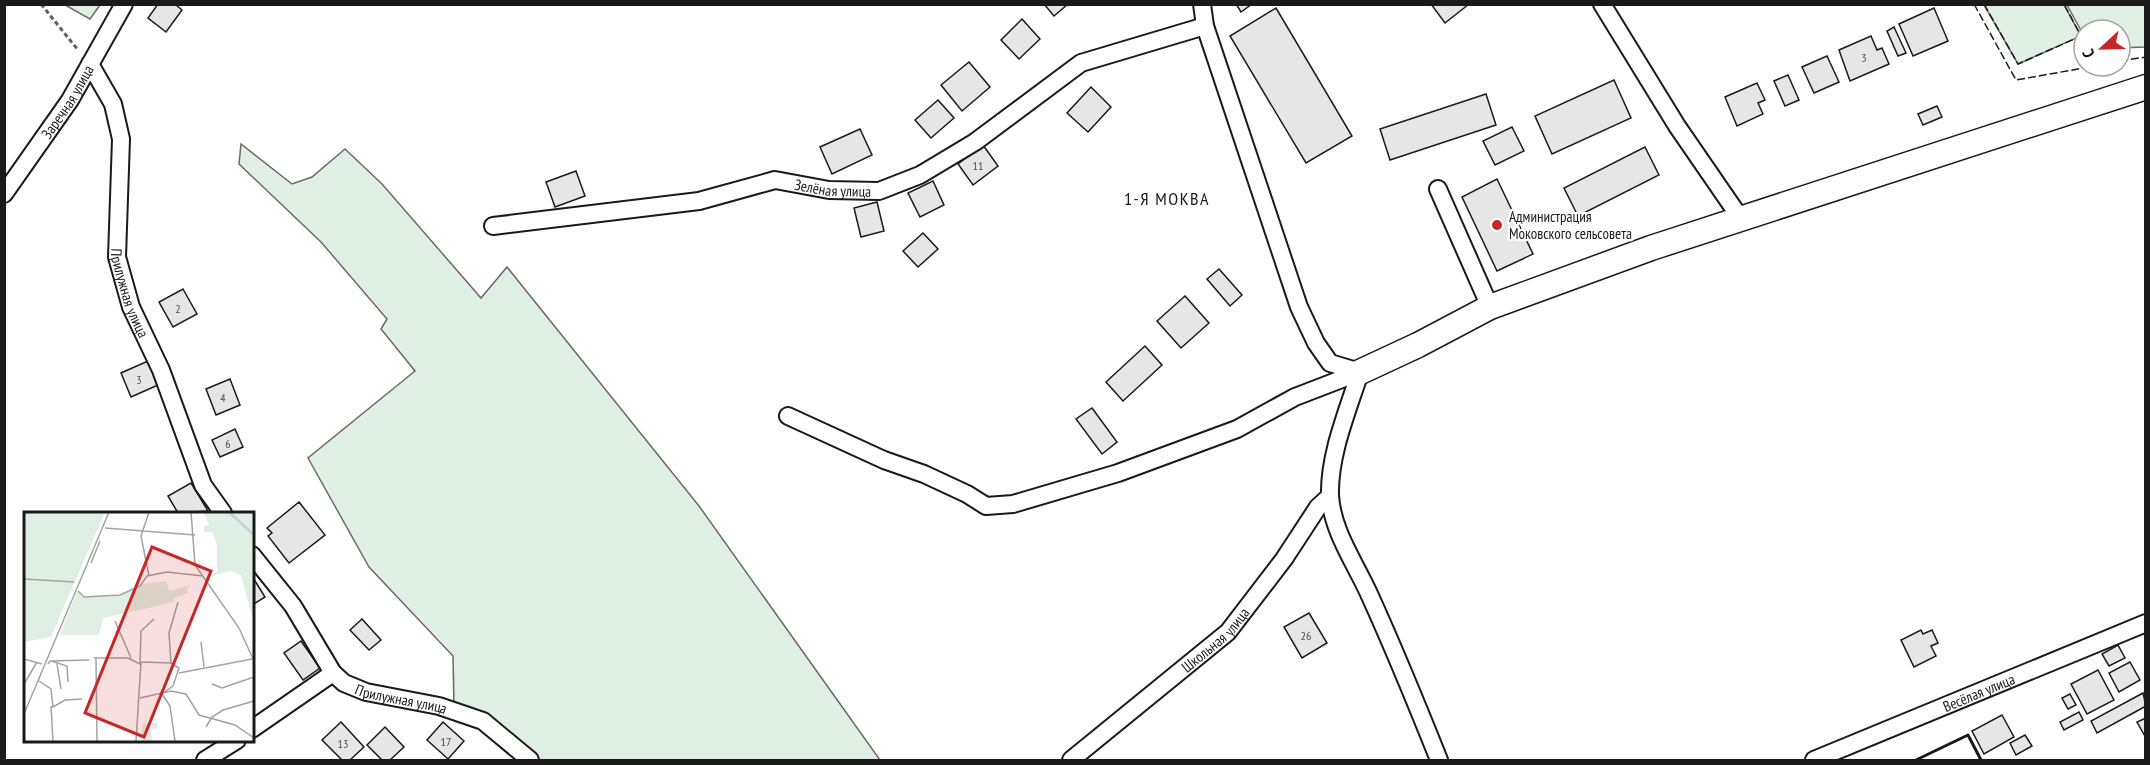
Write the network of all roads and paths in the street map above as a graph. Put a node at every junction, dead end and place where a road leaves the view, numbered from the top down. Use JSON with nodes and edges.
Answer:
{"nodes":[{"id":1,"x":41,"y":4,"type":"edge"},
{"id":2,"x":124,"y":4,"type":"edge"},
{"id":3,"x":1202,"y":4,"type":"edge"},
{"id":4,"x":1602,"y":4,"type":"edge"},
{"id":5,"x":1205,"y":26,"type":"junction"},
{"id":6,"x":90,"y":64,"type":"junction"},
{"id":7,"x":2145,"y":87,"type":"edge"},
{"id":8,"x":1438,"y":189,"type":"dead end"},
{"id":9,"x":4,"y":194,"type":"edge"},
{"id":10,"x":1741,"y":219,"type":"junction"},
{"id":11,"x":493,"y":226,"type":"dead end"},
{"id":12,"x":1490,"y":307,"type":"junction"},
{"id":13,"x":1360,"y":372,"type":"junction"},
{"id":14,"x":788,"y":416,"type":"dead end"},
{"id":15,"x":1330,"y":495,"type":"junction"},
{"id":16,"x":222,"y":512,"type":"edge"},
{"id":17,"x":254,"y":557,"type":"edge"},
{"id":18,"x":2145,"y":623,"type":"edge"},
{"id":19,"x":333,"y":673,"type":"junction"},
{"id":20,"x":254,"y":728,"type":"edge"},
{"id":21,"x":235,"y":741,"type":"edge"},
{"id":22,"x":205,"y":760,"type":"edge"},
{"id":23,"x":530,"y":760,"type":"edge"},
{"id":24,"x":1071,"y":760,"type":"edge"},
{"id":25,"x":1439,"y":760,"type":"edge"},
{"id":26,"x":1814,"y":760,"type":"edge"}],
"edges":[{"from":1,"to":6,"type":"path"},
{"from":2,"to":6,"type":"street","name":"Заречная улица"},
{"from":3,"to":5,"type":"street"},
{"from":4,"to":10,"type":"street"},
{"from":5,"to":11,"type":"street","name":"Зелёная улица"},
{"from":5,"to":13,"type":"street"},
{"from":6,"to":9,"type":"street","name":"Заречная улица"},
{"from":6,"to":16,"type":"street","name":"Прилужная улица"},
{"from":7,"to":10,"type":"street"},
{"from":8,"to":12,"type":"street"},
{"from":10,"to":12,"type":"street"},
{"from":12,"to":13,"type":"street"},
{"from":13,"to":14,"type":"street"},
{"from":13,"to":15,"type":"street"},
{"from":15,"to":24,"type":"street","name":"Школьная улица"},
{"from":15,"to":25,"type":"street"},
{"from":17,"to":19,"type":"street","name":"Прилужная улица"},
{"from":18,"to":26,"type":"street","name":"Весёлая улица"},
{"from":19,"to":20,"type":"street"},
{"from":19,"to":23,"type":"street","name":"Прилужная улица"},
{"from":21,"to":22,"type":"street"}]}
